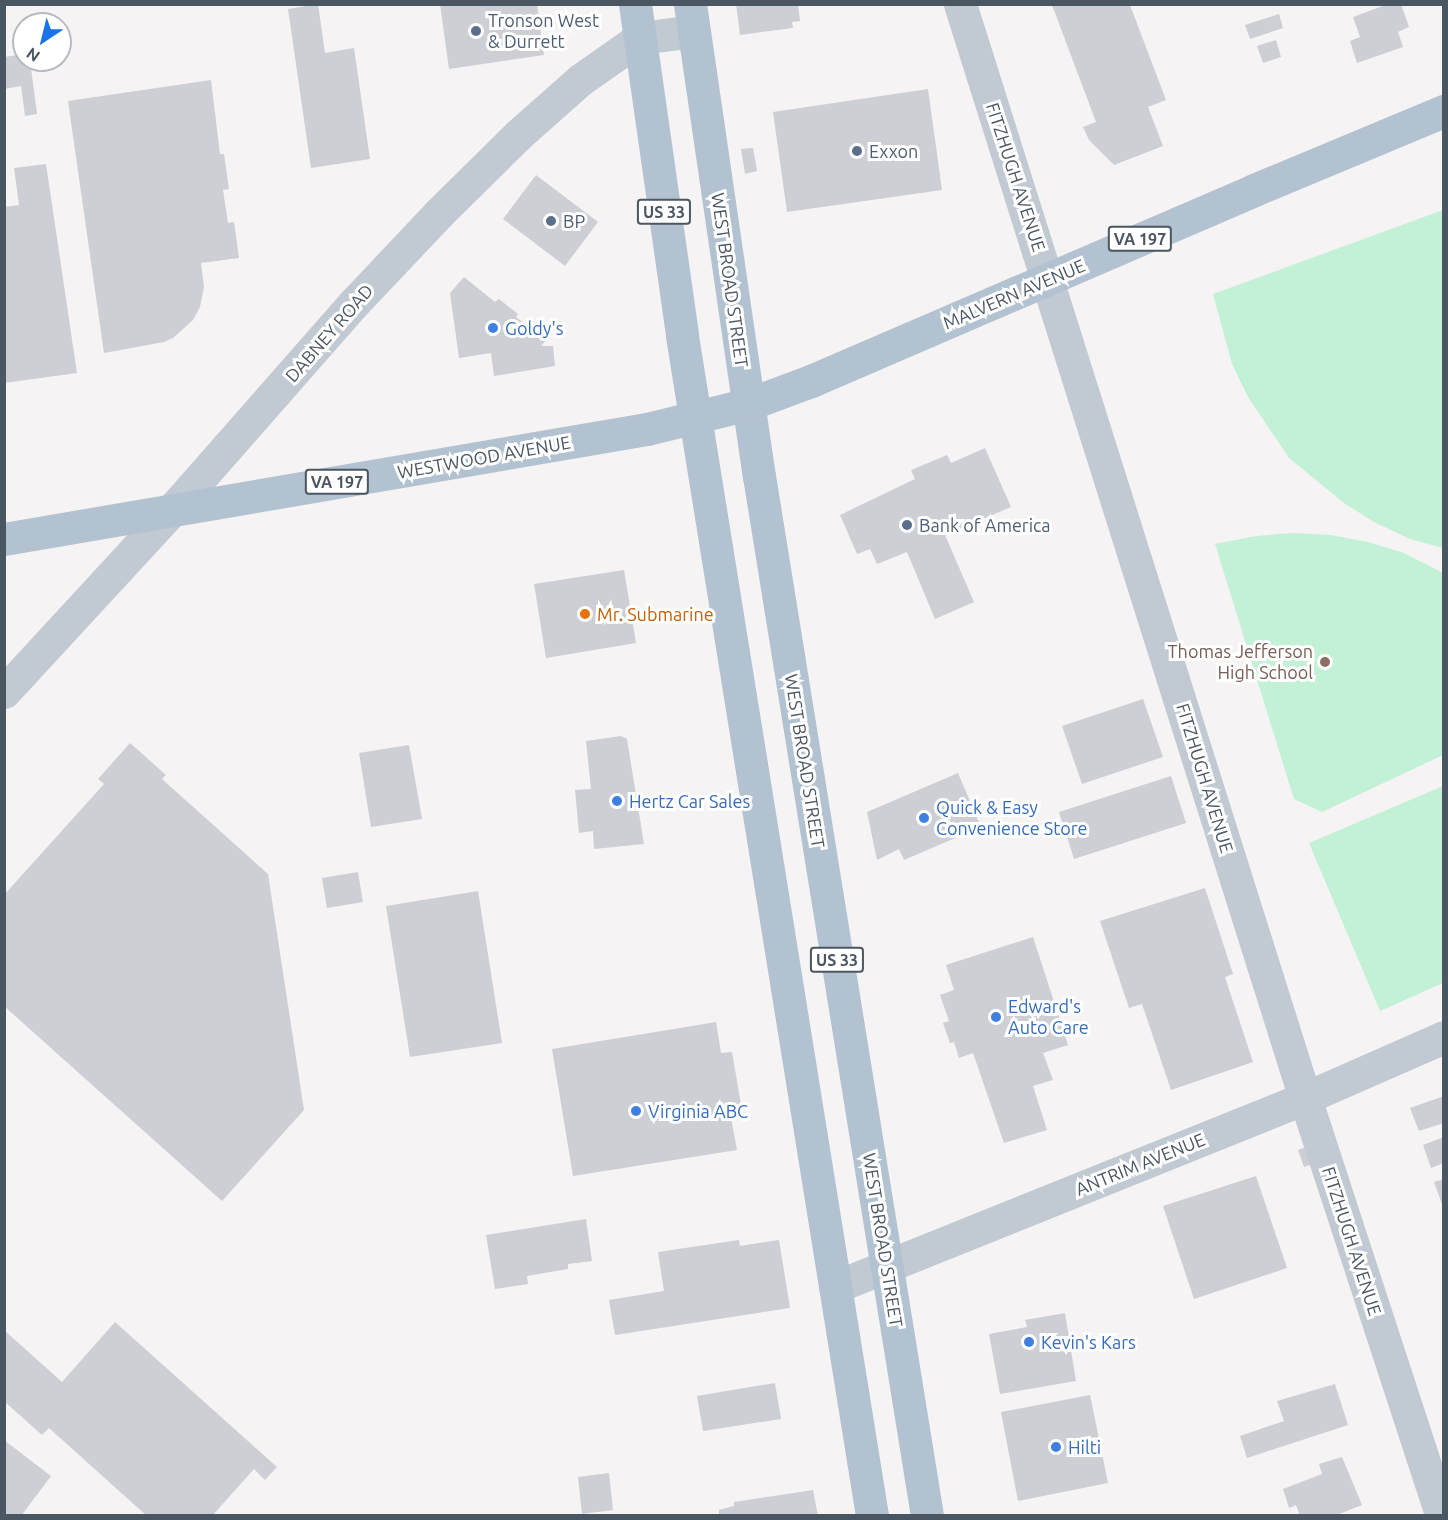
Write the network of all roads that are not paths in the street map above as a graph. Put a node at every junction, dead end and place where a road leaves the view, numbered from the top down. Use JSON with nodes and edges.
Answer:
{"nodes":[{"id":1,"x":635,"y":4,"type":"edge"},
{"id":2,"x":960,"y":4,"type":"edge"},
{"id":3,"x":692,"y":18,"type":"edge"},
{"id":4,"x":640,"y":38,"type":"junction"},
{"id":5,"x":1443,"y":111,"type":"edge"},
{"id":6,"x":1049,"y":279,"type":"junction"},
{"id":7,"x":749,"y":404,"type":"junction"},
{"id":8,"x":696,"y":418,"type":"junction"},
{"id":9,"x":172,"y":510,"type":"junction"},
{"id":10,"x":4,"y":539,"type":"edge"},
{"id":11,"x":4,"y":692,"type":"edge"},
{"id":12,"x":1443,"y":1037,"type":"edge"},
{"id":13,"x":1305,"y":1098,"type":"junction"},
{"id":14,"x":887,"y":1266,"type":"junction"},
{"id":15,"x":836,"y":1287,"type":"junction"},
{"id":16,"x":872,"y":1515,"type":"edge"},
{"id":17,"x":927,"y":1515,"type":"edge"},
{"id":18,"x":1442,"y":1515,"type":"edge"}],
"edges":[{"from":1,"to":4,"type":"main road","number":"US 33"},
{"from":2,"to":6,"type":"street","name":"FITZHUGH AVENUE"},
{"from":3,"to":4,"type":"street","name":"DABNEY ROAD"},
{"from":3,"to":7,"type":"main road","name":"WEST BROAD STREET","number":"US 33"},
{"from":4,"to":8,"type":"main road","number":"US 33"},
{"from":4,"to":9,"type":"street","name":"DABNEY ROAD"},
{"from":5,"to":6,"type":"main road","name":"MALVERN AVENUE","number":"VA 197"},
{"from":6,"to":7,"type":"main road","name":"MALVERN AVENUE","number":"VA 197"},
{"from":6,"to":13,"type":"street","name":"FITZHUGH AVENUE"},
{"from":7,"to":8,"type":"main road","name":"WESTWOOD AVENUE","number":"VA 197"},
{"from":7,"to":14,"type":"main road","name":"WEST BROAD STREET","number":"US 33"},
{"from":8,"to":9,"type":"main road","name":"WESTWOOD AVENUE","number":"VA 197"},
{"from":8,"to":15,"type":"main road","number":"US 33"},
{"from":9,"to":10,"type":"main road","name":"WESTWOOD AVENUE","number":"VA 197"},
{"from":9,"to":11,"type":"street","name":"DABNEY ROAD"},
{"from":12,"to":13,"type":"street","name":"ANTRIM AVENUE"},
{"from":13,"to":14,"type":"street","name":"ANTRIM AVENUE"},
{"from":13,"to":18,"type":"street","name":"FITZHUGH AVENUE"},
{"from":14,"to":15,"type":"street","name":"ANTRIM AVENUE"},
{"from":14,"to":17,"type":"main road","name":"WEST BROAD STREET","number":"US 33"},
{"from":15,"to":16,"type":"main road","number":"US 33"}]}
